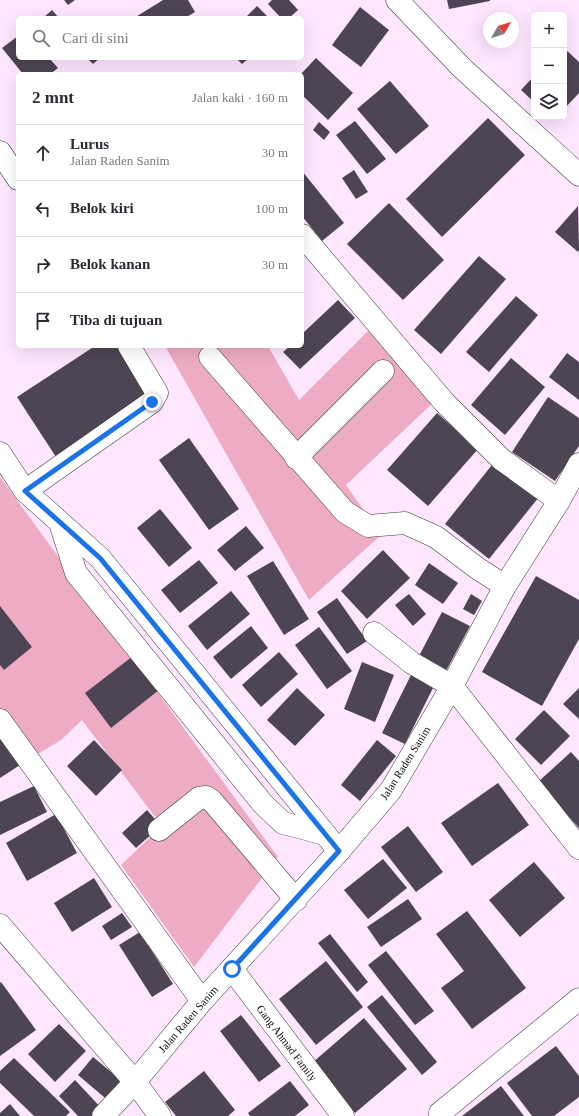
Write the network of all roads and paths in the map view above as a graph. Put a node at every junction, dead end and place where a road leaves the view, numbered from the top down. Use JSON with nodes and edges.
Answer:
{"nodes":[{"id":1,"x":397,"y":0,"type":"edge"},
{"id":2,"x":0,"y":152,"type":"edge"},
{"id":3,"x":579,"y":175,"type":"edge"},
{"id":4,"x":16,"y":176,"type":"edge"},
{"id":5,"x":304,"y":237,"type":"edge"},
{"id":6,"x":129,"y":348,"type":"edge"},
{"id":7,"x":210,"y":357,"type":"dead end"},
{"id":8,"x":383,"y":371,"type":"dead end"},
{"id":9,"x":0,"y":453,"type":"edge"},
{"id":10,"x":296,"y":458,"type":"junction"},
{"id":11,"x":579,"y":464,"type":"edge"},
{"id":12,"x":25,"y":491,"type":"junction"},
{"id":13,"x":559,"y":501,"type":"junction"},
{"id":14,"x":59,"y":521,"type":"junction"},
{"id":15,"x":505,"y":586,"type":"junction"},
{"id":16,"x":374,"y":633,"type":"dead end"},
{"id":17,"x":452,"y":686,"type":"junction"},
{"id":18,"x":0,"y":720,"type":"edge"},
{"id":19,"x":159,"y":830,"type":"dead end"},
{"id":20,"x":325,"y":834,"type":"junction"},
{"id":21,"x":579,"y":848,"type":"edge"},
{"id":22,"x":339,"y":851,"type":"junction"},
{"id":23,"x":296,"y":900,"type":"junction"},
{"id":24,"x":0,"y":925,"type":"edge"},
{"id":25,"x":232,"y":969,"type":"junction"},
{"id":26,"x":579,"y":999,"type":"edge"},
{"id":27,"x":202,"y":1001,"type":"junction"},
{"id":28,"x":135,"y":1082,"type":"junction"},
{"id":29,"x":440,"y":1114,"type":"dead end"},
{"id":30,"x":103,"y":1116,"type":"edge"},
{"id":31,"x":160,"y":1116,"type":"edge"},
{"id":32,"x":343,"y":1116,"type":"edge"}],
"edges":[{"from":1,"to":3,"type":"street"},
{"from":2,"to":4,"type":"street"},
{"from":5,"to":13,"type":"street"},
{"from":6,"to":12,"type":"street"},
{"from":7,"to":10,"type":"street"},
{"from":8,"to":10,"type":"street"},
{"from":9,"to":12,"type":"street"},
{"from":10,"to":15,"type":"street"},
{"from":11,"to":13,"type":"street","name":"Jalan Raden Sanim"},
{"from":12,"to":14,"type":"street"},
{"from":13,"to":15,"type":"street","name":"Jalan Raden Sanim"},
{"from":14,"to":20,"type":"street"},
{"from":14,"to":20,"type":"street"},
{"from":15,"to":17,"type":"street","name":"Jalan Raden Sanim"},
{"from":16,"to":17,"type":"street"},
{"from":17,"to":21,"type":"street"},
{"from":17,"to":22,"type":"street","name":"Jalan Raden Sanim"},
{"from":18,"to":27,"type":"street"},
{"from":19,"to":23,"type":"street"},
{"from":20,"to":22,"type":"street"},
{"from":22,"to":23,"type":"street","name":"Jalan Raden Sanim"},
{"from":23,"to":25,"type":"street","name":"Jalan Raden Sanim"},
{"from":24,"to":28,"type":"street"},
{"from":25,"to":27,"type":"street","name":"Jalan Raden Sanim"},
{"from":25,"to":32,"type":"street","name":"Gang Ahmad Family"},
{"from":26,"to":29,"type":"street"},
{"from":27,"to":28,"type":"street","name":"Jalan Raden Sanim"},
{"from":28,"to":30,"type":"street","name":"Jalan Raden Sanim"},
{"from":28,"to":31,"type":"street"}]}
